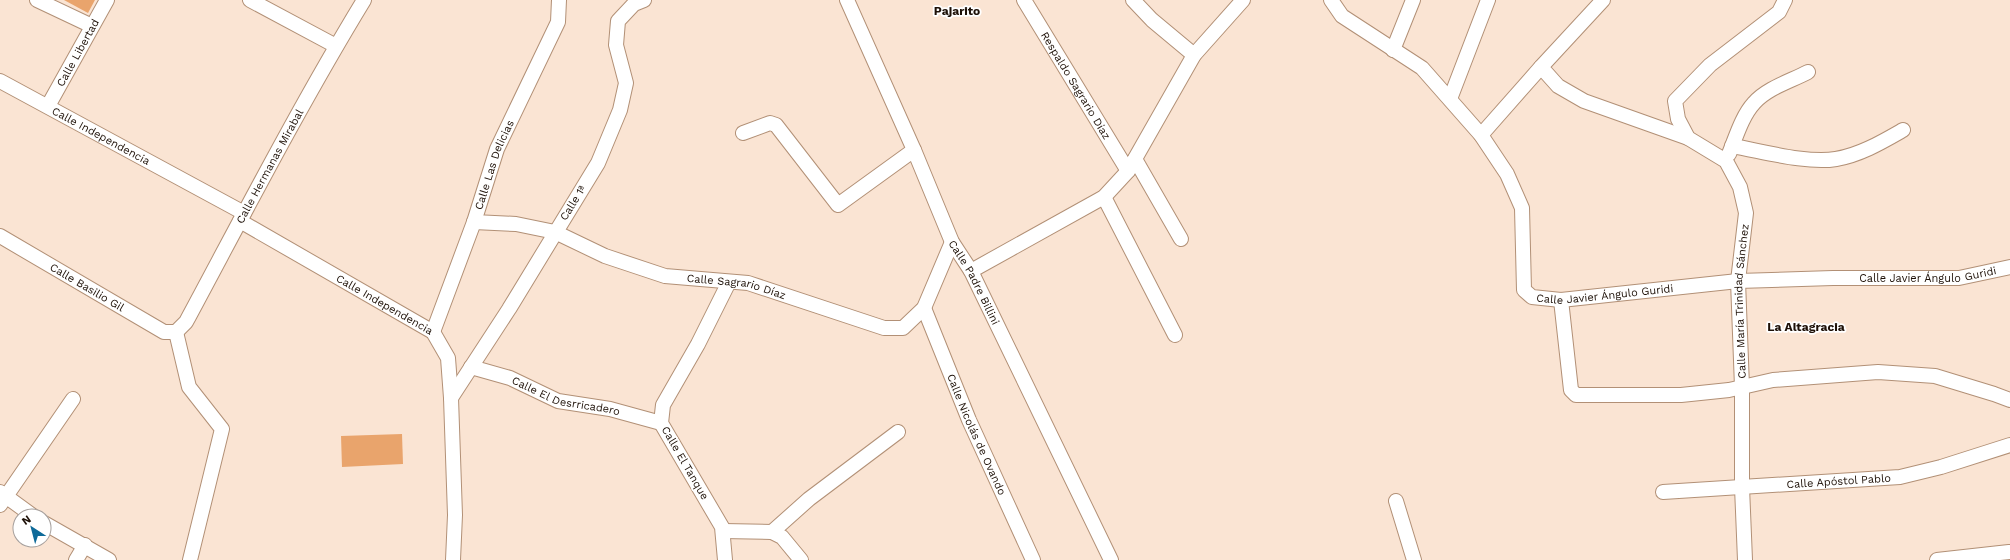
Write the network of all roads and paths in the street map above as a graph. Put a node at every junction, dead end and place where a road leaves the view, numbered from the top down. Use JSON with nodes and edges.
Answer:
{"nodes":[{"id":1,"x":37,"y":0,"type":"edge"},
{"id":2,"x":107,"y":0,"type":"edge"},
{"id":3,"x":250,"y":0,"type":"edge"},
{"id":4,"x":364,"y":0,"type":"edge"},
{"id":5,"x":559,"y":0,"type":"edge"},
{"id":6,"x":644,"y":0,"type":"edge"},
{"id":7,"x":847,"y":0,"type":"edge"},
{"id":8,"x":1024,"y":0,"type":"edge"},
{"id":9,"x":1133,"y":0,"type":"edge"},
{"id":10,"x":1244,"y":0,"type":"edge"},
{"id":11,"x":1331,"y":0,"type":"edge"},
{"id":12,"x":1413,"y":0,"type":"edge"},
{"id":13,"x":1488,"y":0,"type":"edge"},
{"id":14,"x":1603,"y":0,"type":"edge"},
{"id":15,"x":1785,"y":0,"type":"edge"},
{"id":16,"x":92,"y":26,"type":"junction"},
{"id":17,"x":336,"y":46,"type":"junction"},
{"id":18,"x":1393,"y":50,"type":"junction"},
{"id":19,"x":1194,"y":56,"type":"junction"},
{"id":20,"x":1541,"y":67,"type":"junction"},
{"id":21,"x":1808,"y":72,"type":"dead end"},
{"id":22,"x":0,"y":81,"type":"edge"},
{"id":23,"x":1450,"y":99,"type":"junction"},
{"id":24,"x":48,"y":106,"type":"junction"},
{"id":25,"x":1903,"y":130,"type":"dead end"},
{"id":26,"x":743,"y":133,"type":"dead end"},
{"id":27,"x":1481,"y":135,"type":"junction"},
{"id":28,"x":1688,"y":138,"type":"junction"},
{"id":29,"x":1732,"y":146,"type":"junction"},
{"id":30,"x":914,"y":150,"type":"junction"},
{"id":31,"x":1135,"y":159,"type":"junction"},
{"id":32,"x":1726,"y":161,"type":"junction"},
{"id":33,"x":1128,"y":171,"type":"junction"},
{"id":34,"x":1104,"y":197,"type":"junction"},
{"id":35,"x":242,"y":217,"type":"junction"},
{"id":36,"x":474,"y":222,"type":"junction"},
{"id":37,"x":556,"y":232,"type":"junction"},
{"id":38,"x":0,"y":236,"type":"edge"},
{"id":39,"x":1181,"y":239,"type":"dead end"},
{"id":40,"x":952,"y":242,"type":"junction"},
{"id":41,"x":2010,"y":267,"type":"edge"},
{"id":42,"x":971,"y":271,"type":"junction"},
{"id":43,"x":1738,"y":281,"type":"junction"},
{"id":44,"x":729,"y":282,"type":"junction"},
{"id":45,"x":1562,"y":300,"type":"junction"},
{"id":46,"x":924,"y":308,"type":"junction"},
{"id":47,"x":176,"y":332,"type":"junction"},
{"id":48,"x":432,"y":332,"type":"junction"},
{"id":49,"x":1176,"y":335,"type":"dead end"},
{"id":50,"x":472,"y":367,"type":"junction"},
{"id":51,"x":1742,"y":387,"type":"junction"},
{"id":52,"x":451,"y":398,"type":"junction"},
{"id":53,"x":73,"y":399,"type":"dead end"},
{"id":54,"x":2010,"y":400,"type":"edge"},
{"id":55,"x":661,"y":423,"type":"junction"},
{"id":56,"x":898,"y":432,"type":"dead end"},
{"id":57,"x":2010,"y":445,"type":"edge"},
{"id":58,"x":1742,"y":487,"type":"junction"},
{"id":59,"x":1663,"y":492,"type":"dead end"},
{"id":60,"x":2,"y":498,"type":"edge"},
{"id":61,"x":1396,"y":502,"type":"dead end"},
{"id":62,"x":19,"y":508,"type":"edge"},
{"id":63,"x":52,"y":527,"type":"edge"},
{"id":64,"x":723,"y":531,"type":"junction"},
{"id":65,"x":772,"y":532,"type":"junction"},
{"id":66,"x":85,"y":545,"type":"junction"},
{"id":67,"x":2009,"y":552,"type":"dead end"},
{"id":68,"x":76,"y":560,"type":"edge"},
{"id":69,"x":109,"y":560,"type":"edge"},
{"id":70,"x":190,"y":560,"type":"edge"},
{"id":71,"x":453,"y":560,"type":"edge"},
{"id":72,"x":725,"y":560,"type":"edge"},
{"id":73,"x":801,"y":560,"type":"edge"},
{"id":74,"x":1033,"y":560,"type":"edge"},
{"id":75,"x":1111,"y":560,"type":"edge"},
{"id":76,"x":1414,"y":560,"type":"edge"},
{"id":77,"x":1745,"y":560,"type":"edge"},
{"id":78,"x":1937,"y":560,"type":"edge"}],
"edges":[{"from":1,"to":16,"type":"street"},
{"from":2,"to":16,"type":"street","name":"Calle Libertad"},
{"from":3,"to":17,"type":"street"},
{"from":4,"to":17,"type":"street","name":"Calle Hermanas Mirabal"},
{"from":5,"to":36,"type":"street","name":"Calle Las Delicias"},
{"from":6,"to":37,"type":"street","name":"Calle 1ª"},
{"from":7,"to":30,"type":"street","name":"Calle Padre Billini"},
{"from":8,"to":33,"type":"street","name":"Respaldo Sagrario Díaz"},
{"from":9,"to":19,"type":"street"},
{"from":10,"to":19,"type":"street"},
{"from":11,"to":18,"type":"street","name":"Calle Javier Ángulo Guridi"},
{"from":12,"to":18,"type":"street"},
{"from":13,"to":23,"type":"street"},
{"from":14,"to":20,"type":"street"},
{"from":15,"to":28,"type":"street"},
{"from":16,"to":24,"type":"street","name":"Calle Libertad"},
{"from":17,"to":35,"type":"street","name":"Calle Hermanas Mirabal"},
{"from":18,"to":23,"type":"street","name":"Calle Javier Ángulo Guridi"},
{"from":19,"to":31,"type":"street"},
{"from":20,"to":27,"type":"street"},
{"from":20,"to":28,"type":"street"},
{"from":21,"to":29,"type":"street"},
{"from":22,"to":24,"type":"street","name":"Calle Independencia"},
{"from":23,"to":27,"type":"street","name":"Calle Javier Ángulo Guridi"},
{"from":24,"to":35,"type":"street","name":"Calle Independencia"},
{"from":25,"to":29,"type":"street"},
{"from":26,"to":30,"type":"street"},
{"from":27,"to":45,"type":"street","name":"Calle Javier Ángulo Guridi"},
{"from":28,"to":32,"type":"street"},
{"from":29,"to":32,"type":"street"},
{"from":30,"to":40,"type":"street","name":"Calle Padre Billini"},
{"from":31,"to":33,"type":"street"},
{"from":31,"to":39,"type":"street"},
{"from":32,"to":43,"type":"street","name":"Calle María Trinidad Sánchez"},
{"from":33,"to":34,"type":"street"},
{"from":34,"to":42,"type":"street"},
{"from":34,"to":49,"type":"street"},
{"from":35,"to":47,"type":"street","name":"Calle Hermanas Mirabal"},
{"from":35,"to":48,"type":"street","name":"Calle Independencia"},
{"from":36,"to":37,"type":"street","name":"Calle Sagrario Díaz"},
{"from":36,"to":48,"type":"street","name":"Calle Las Delicias"},
{"from":37,"to":44,"type":"street","name":"Calle Sagrario Díaz"},
{"from":37,"to":50,"type":"street","name":"Calle 1ª"},
{"from":38,"to":47,"type":"street","name":"Calle Basilio Gil"},
{"from":40,"to":42,"type":"street","name":"Calle Padre Billini"},
{"from":40,"to":46,"type":"street","name":"Calle Sagrario Díaz"},
{"from":41,"to":43,"type":"street","name":"Calle Javier Ángulo Guridi"},
{"from":42,"to":75,"type":"street","name":"Calle Padre Billini"},
{"from":43,"to":45,"type":"street","name":"Calle Javier Ángulo Guridi"},
{"from":43,"to":51,"type":"street","name":"Calle María Trinidad Sánchez"},
{"from":44,"to":46,"type":"street","name":"Calle Sagrario Díaz"},
{"from":44,"to":55,"type":"street","name":"Calle El Tanque"},
{"from":45,"to":51,"type":"street"},
{"from":46,"to":74,"type":"street","name":"Calle Nicolás de Ovando"},
{"from":47,"to":70,"type":"street"},
{"from":48,"to":52,"type":"street","name":"Calle Independencia"},
{"from":50,"to":52,"type":"street","name":"Calle 1ª"},
{"from":50,"to":55,"type":"street","name":"Calle El Desrricadero"},
{"from":51,"to":54,"type":"street"},
{"from":51,"to":58,"type":"street","name":"Calle María Trinidad Sánchez"},
{"from":52,"to":71,"type":"street","name":"Calle Independencia"},
{"from":53,"to":60,"type":"street"},
{"from":55,"to":64,"type":"street","name":"Calle El Tanque"},
{"from":56,"to":65,"type":"street"},
{"from":57,"to":58,"type":"street","name":"Calle Apóstol Pablo"},
{"from":58,"to":59,"type":"street","name":"Calle Apóstol Pablo"},
{"from":58,"to":77,"type":"street","name":"Calle María Trinidad Sánchez"},
{"from":60,"to":62,"type":"street"},
{"from":61,"to":76,"type":"street"},
{"from":63,"to":66,"type":"street"},
{"from":64,"to":65,"type":"street"},
{"from":64,"to":72,"type":"street","name":"Calle El Tanque"},
{"from":65,"to":73,"type":"street"},
{"from":66,"to":68,"type":"street"},
{"from":66,"to":69,"type":"street"},
{"from":67,"to":78,"type":"street"}]}
